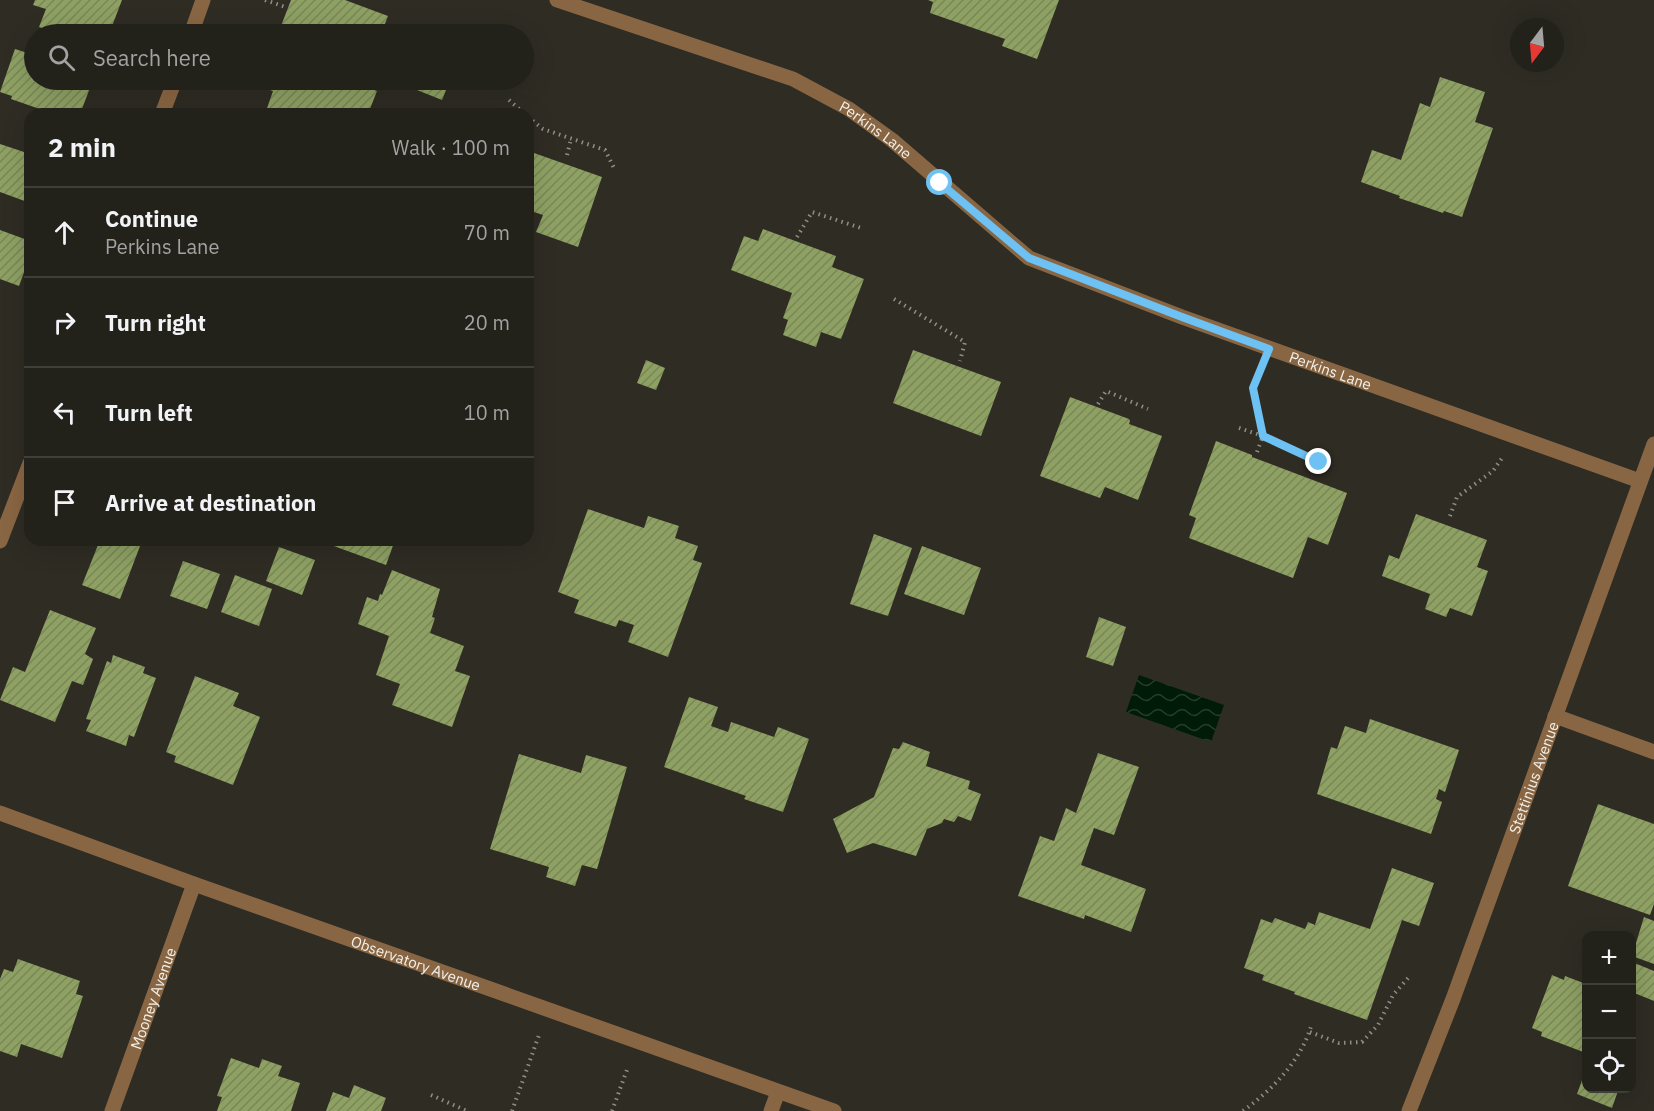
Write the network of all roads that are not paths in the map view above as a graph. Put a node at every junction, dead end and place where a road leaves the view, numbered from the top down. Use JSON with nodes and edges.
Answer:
{"nodes":[{"id":1,"x":203,"y":0,"type":"edge"},
{"id":2,"x":557,"y":0,"type":"edge"},
{"id":3,"x":194,"y":24,"type":"edge"},
{"id":4,"x":170,"y":90,"type":"edge"},
{"id":5,"x":164,"y":108,"type":"edge"},
{"id":6,"x":1654,"y":444,"type":"edge"},
{"id":7,"x":24,"y":479,"type":"edge"},
{"id":8,"x":1640,"y":482,"type":"junction"},
{"id":9,"x":0,"y":541,"type":"edge"},
{"id":10,"x":1555,"y":716,"type":"junction"},
{"id":11,"x":1654,"y":752,"type":"edge"},
{"id":12,"x":0,"y":813,"type":"edge"},
{"id":13,"x":194,"y":885,"type":"junction"},
{"id":14,"x":778,"y":1092,"type":"junction"},
{"id":15,"x":112,"y":1111,"type":"edge"},
{"id":16,"x":771,"y":1111,"type":"edge"},
{"id":17,"x":834,"y":1111,"type":"edge"},
{"id":18,"x":1409,"y":1111,"type":"edge"}],
"edges":[{"from":1,"to":3,"type":"street"},
{"from":2,"to":8,"type":"street","name":"Perkins Lane"},
{"from":4,"to":5,"type":"street"},
{"from":6,"to":8,"type":"street","name":"Stettinius Avenue"},
{"from":7,"to":9,"type":"street"},
{"from":8,"to":10,"type":"street","name":"Stettinius Avenue"},
{"from":10,"to":11,"type":"street"},
{"from":10,"to":18,"type":"street","name":"Stettinius Avenue"},
{"from":12,"to":13,"type":"street","name":"Observatory Avenue"},
{"from":13,"to":14,"type":"street","name":"Observatory Avenue"},
{"from":13,"to":15,"type":"street","name":"Mooney Avenue"},
{"from":14,"to":16,"type":"street"},
{"from":14,"to":17,"type":"street","name":"Observatory Avenue"}]}
